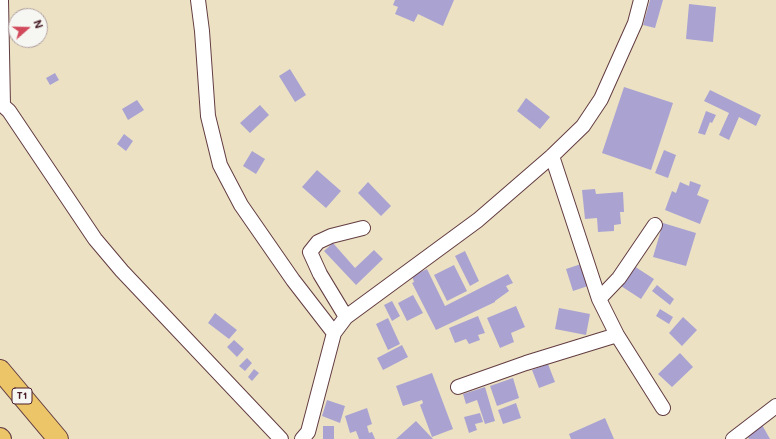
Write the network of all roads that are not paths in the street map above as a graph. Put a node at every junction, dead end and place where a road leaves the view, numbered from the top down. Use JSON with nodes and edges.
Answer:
{"nodes":[{"id":1,"x":1,"y":0,"type":"edge"},
{"id":2,"x":198,"y":0,"type":"edge"},
{"id":3,"x":641,"y":0,"type":"edge"},
{"id":4,"x":1,"y":104,"type":"edge"},
{"id":5,"x":552,"y":156,"type":"junction"},
{"id":6,"x":655,"y":225,"type":"dead end"},
{"id":7,"x":363,"y":228,"type":"dead end"},
{"id":8,"x":599,"y":299,"type":"junction"},
{"id":9,"x":346,"y":317,"type":"junction"},
{"id":10,"x":334,"y":333,"type":"junction"},
{"id":11,"x":617,"y":335,"type":"junction"},
{"id":12,"x":0,"y":370,"type":"edge"},
{"id":13,"x":458,"y":387,"type":"dead end"},
{"id":14,"x":776,"y":406,"type":"edge"},
{"id":15,"x":663,"y":408,"type":"dead end"},
{"id":16,"x":58,"y":439,"type":"edge"},
{"id":17,"x":281,"y":439,"type":"edge"},
{"id":18,"x":302,"y":439,"type":"edge"},
{"id":19,"x":733,"y":439,"type":"edge"}],
"edges":[{"from":1,"to":4,"type":"street"},
{"from":2,"to":10,"type":"street"},
{"from":3,"to":5,"type":"street"},
{"from":4,"to":17,"type":"street"},
{"from":5,"to":8,"type":"street"},
{"from":5,"to":9,"type":"street"},
{"from":6,"to":8,"type":"street"},
{"from":7,"to":9,"type":"street"},
{"from":8,"to":11,"type":"street"},
{"from":9,"to":10,"type":"street"},
{"from":10,"to":18,"type":"street"},
{"from":11,"to":13,"type":"street"},
{"from":11,"to":15,"type":"street"},
{"from":12,"to":16,"type":"highway","number":"T1"},
{"from":14,"to":19,"type":"street"}]}
